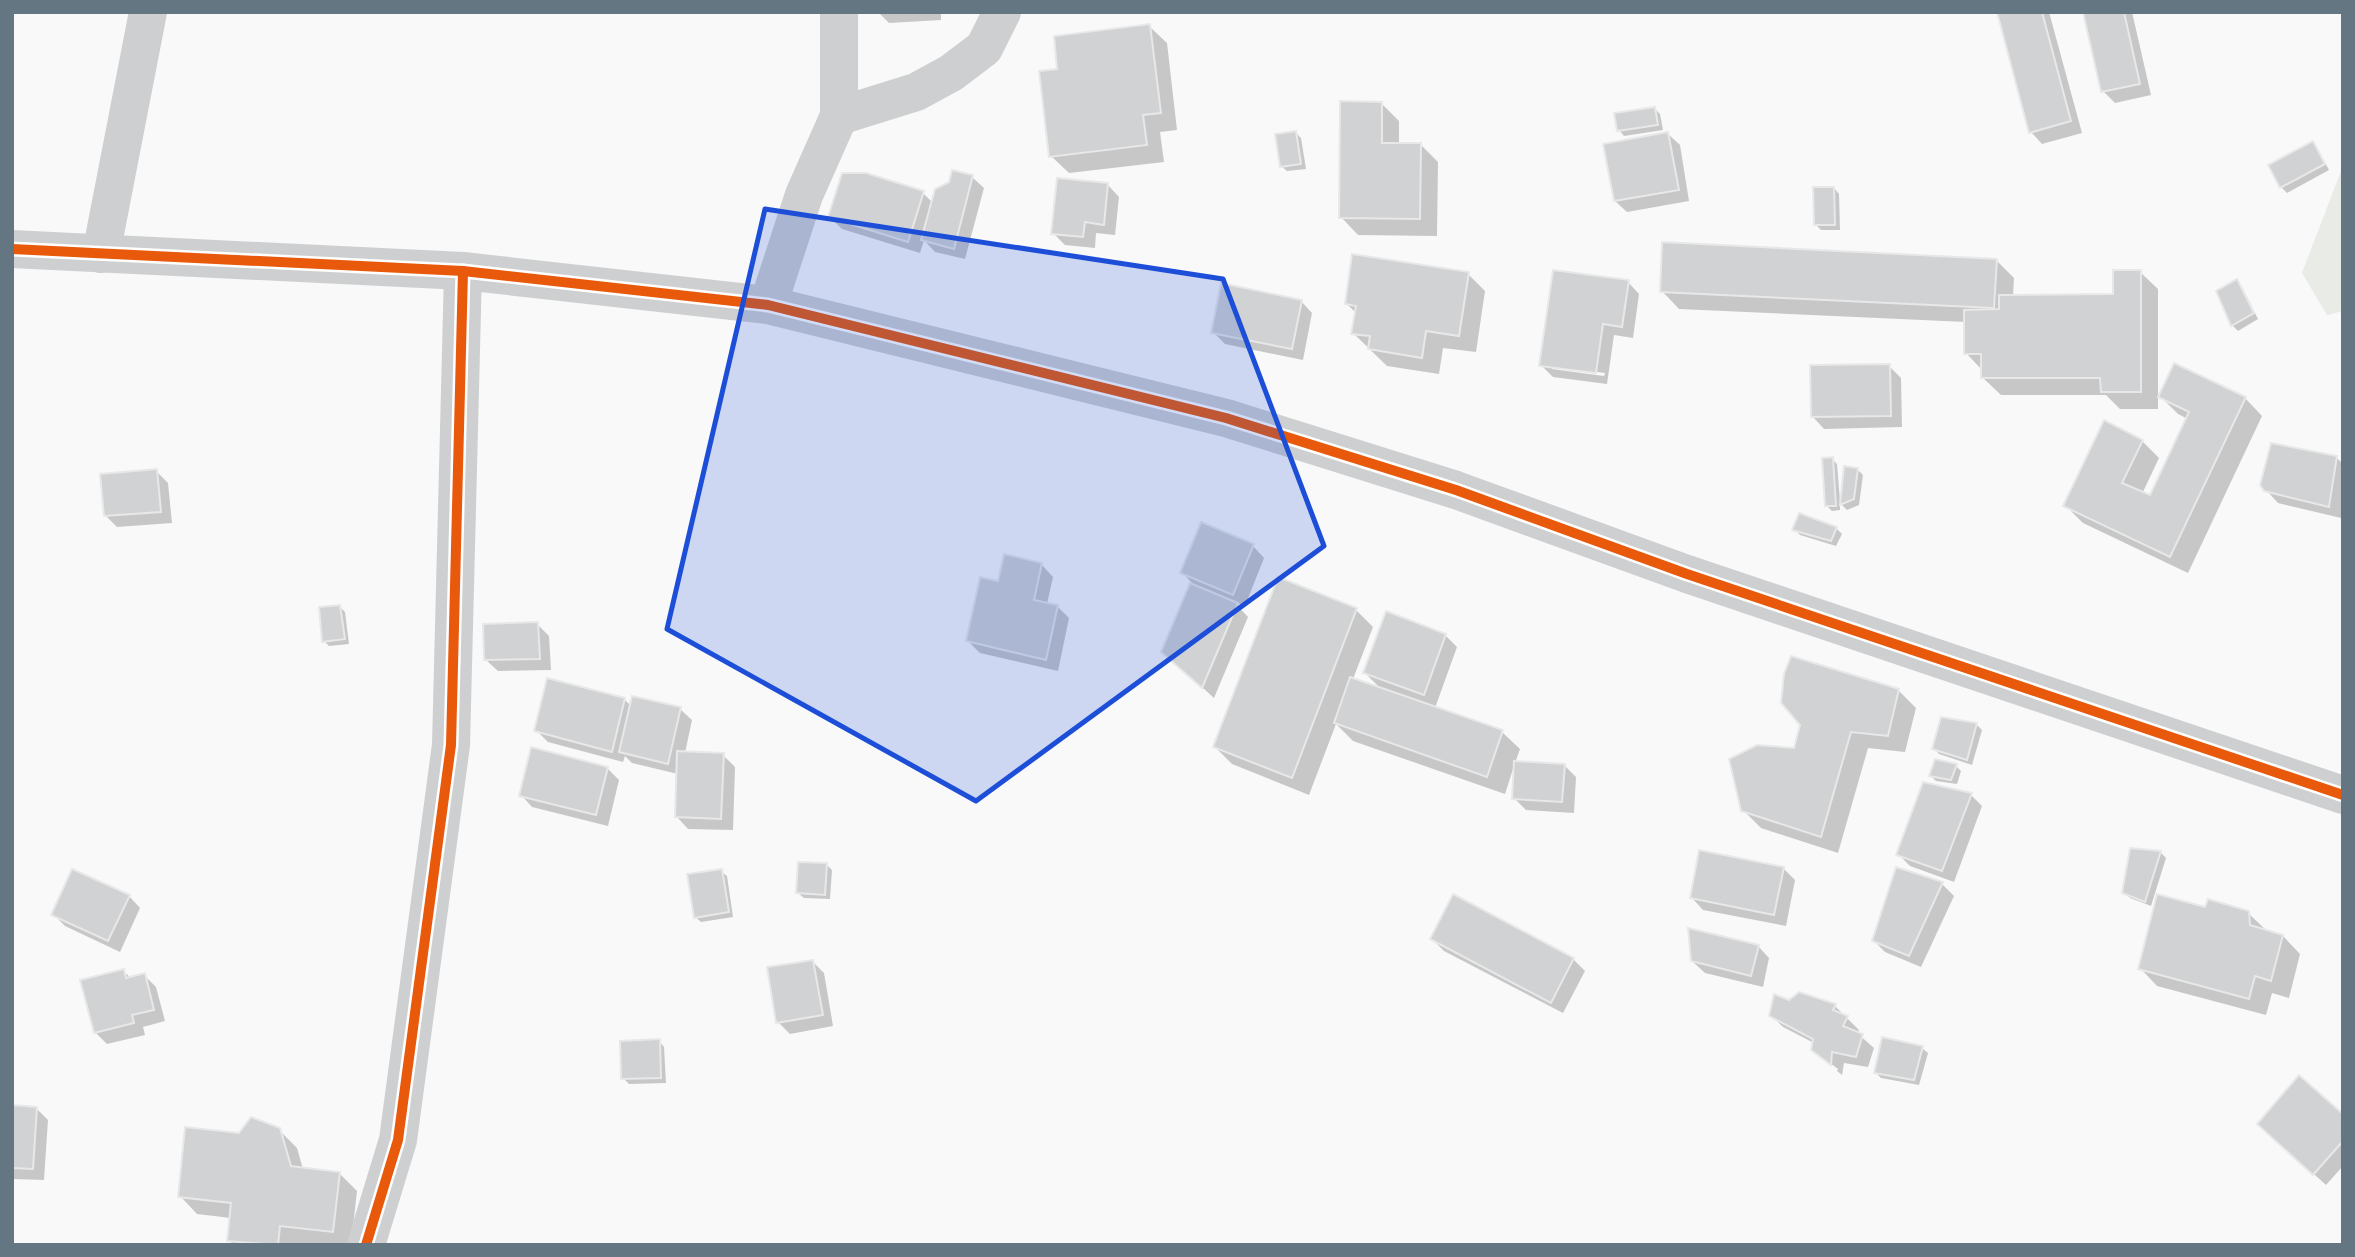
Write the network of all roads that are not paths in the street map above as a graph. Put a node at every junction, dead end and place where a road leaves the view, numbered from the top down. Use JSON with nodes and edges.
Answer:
{"nodes":[{"id":1,"x":148,"y":12,"type":"edge"},
{"id":2,"x":839,"y":12,"type":"edge"},
{"id":3,"x":1002,"y":12,"type":"edge"},
{"id":4,"x":839,"y":116,"type":"junction"},
{"id":5,"x":12,"y":249,"type":"edge"},
{"id":6,"x":101,"y":254,"type":"junction"},
{"id":7,"x":463,"y":271,"type":"junction"},
{"id":8,"x":768,"y":306,"type":"junction"},
{"id":9,"x":2343,"y":795,"type":"edge"},
{"id":10,"x":366,"y":1245,"type":"edge"}],
"edges":[{"from":1,"to":6,"type":"street"},
{"from":2,"to":4,"type":"street"},
{"from":3,"to":4,"type":"street"},
{"from":4,"to":8,"type":"street"},
{"from":5,"to":6,"type":"street"},
{"from":6,"to":7,"type":"street"},
{"from":7,"to":8,"type":"street"},
{"from":7,"to":10,"type":"street"},
{"from":8,"to":9,"type":"street"}]}
